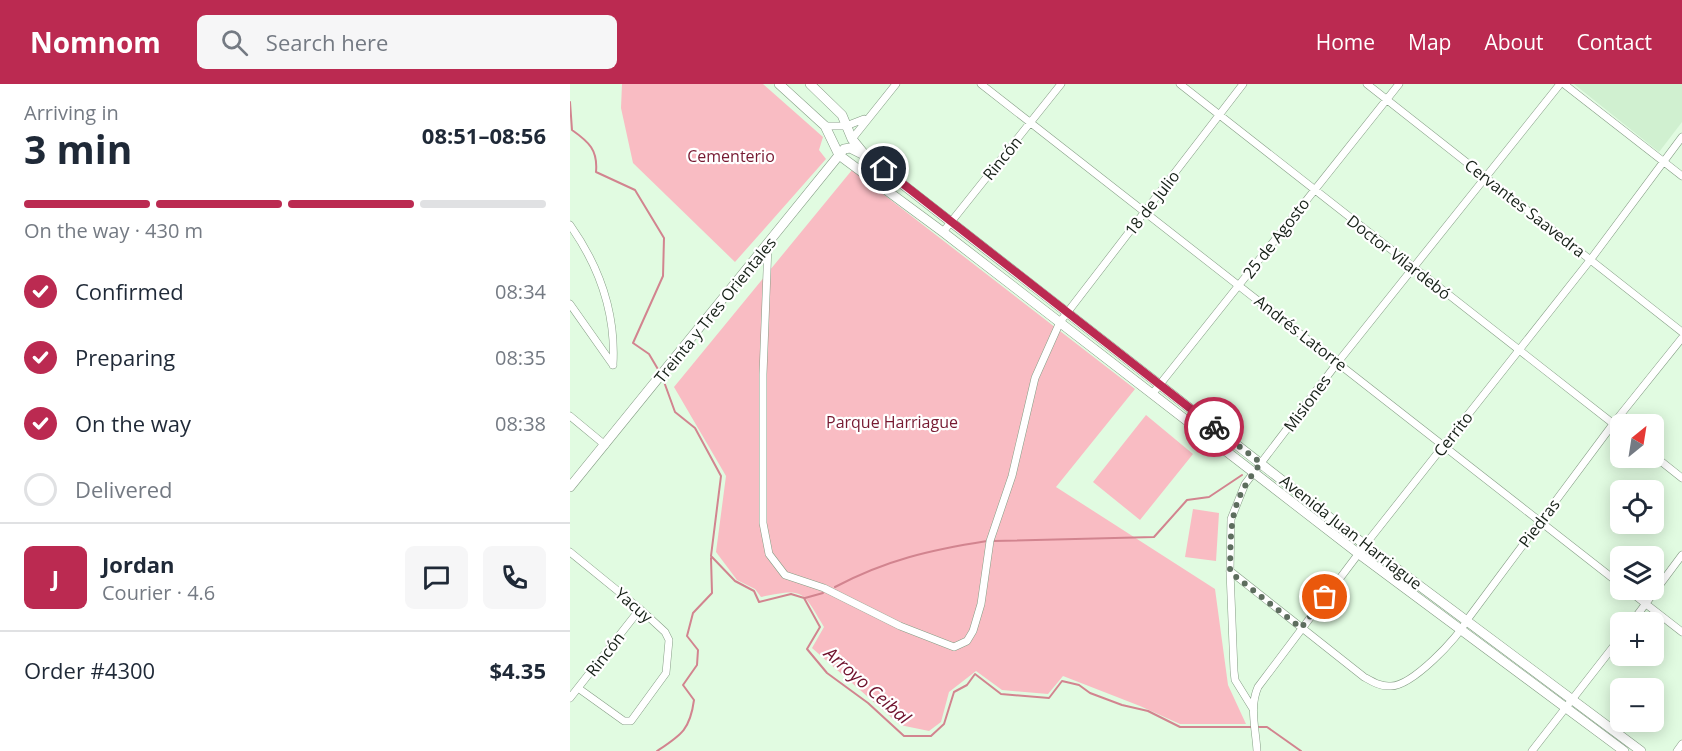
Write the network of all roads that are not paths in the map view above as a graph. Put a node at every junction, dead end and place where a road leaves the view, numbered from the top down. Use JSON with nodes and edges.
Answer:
{"nodes":[{"id":1,"x":779,"y":84,"type":"edge"},
{"id":2,"x":810,"y":84,"type":"edge"},
{"id":3,"x":896,"y":84,"type":"edge"},
{"id":4,"x":981,"y":84,"type":"edge"},
{"id":5,"x":1061,"y":84,"type":"edge"},
{"id":6,"x":1180,"y":84,"type":"edge"},
{"id":7,"x":1244,"y":84,"type":"edge"},
{"id":8,"x":1367,"y":84,"type":"edge"},
{"id":9,"x":1399,"y":84,"type":"edge"},
{"id":10,"x":1562,"y":84,"type":"edge"},
{"id":11,"x":1387,"y":100,"type":"junction"},
{"id":12,"x":1220,"y":114,"type":"junction"},
{"id":13,"x":866,"y":118,"type":"junction"},
{"id":14,"x":1031,"y":122,"type":"junction"},
{"id":15,"x":825,"y":126,"type":"junction"},
{"id":16,"x":846,"y":126,"type":"junction"},
{"id":17,"x":1682,"y":137,"type":"edge"},
{"id":18,"x":852,"y":138,"type":"junction"},
{"id":19,"x":865,"y":155,"type":"junction"},
{"id":20,"x":843,"y":158,"type":"junction"},
{"id":21,"x":1664,"y":161,"type":"junction"},
{"id":22,"x":1682,"y":176,"type":"edge"},
{"id":23,"x":1486,"y":177,"type":"junction"},
{"id":24,"x":1313,"y":191,"type":"junction"},
{"id":25,"x":1146,"y":211,"type":"junction"},
{"id":26,"x":951,"y":222,"type":"junction"},
{"id":27,"x":570,"y":225,"type":"edge"},
{"id":28,"x":943,"y":232,"type":"junction"},
{"id":29,"x":768,"y":245,"type":"junction"},
{"id":30,"x":1591,"y":259,"type":"junction"},
{"id":31,"x":1414,"y":269,"type":"junction"},
{"id":32,"x":1240,"y":284,"type":"junction"},
{"id":33,"x":570,"y":304,"type":"edge"},
{"id":34,"x":1068,"y":312,"type":"junction"},
{"id":35,"x":1060,"y":322,"type":"junction"},
{"id":36,"x":1682,"y":332,"type":"edge"},
{"id":37,"x":1682,"y":338,"type":"edge"},
{"id":38,"x":1518,"y":350,"type":"junction"},
{"id":39,"x":1338,"y":362,"type":"junction"},
{"id":40,"x":1160,"y":385,"type":"junction"},
{"id":41,"x":1153,"y":393,"type":"junction"},
{"id":42,"x":1621,"y":414,"type":"edge"},
{"id":43,"x":570,"y":416,"type":"edge"},
{"id":44,"x":1610,"y":422,"type":"edge"},
{"id":45,"x":1610,"y":428,"type":"edge"},
{"id":46,"x":604,"y":445,"type":"junction"},
{"id":47,"x":1443,"y":446,"type":"junction"},
{"id":48,"x":1261,"y":463,"type":"junction"},
{"id":49,"x":1664,"y":464,"type":"edge"},
{"id":50,"x":1254,"y":472,"type":"junction"},
{"id":51,"x":1682,"y":478,"type":"edge"},
{"id":52,"x":570,"y":487,"type":"edge"},
{"id":53,"x":1539,"y":522,"type":"junction"},
{"id":54,"x":1365,"y":545,"type":"junction"},
{"id":55,"x":570,"y":552,"type":"edge"},
{"id":56,"x":1359,"y":554,"type":"junction"},
{"id":57,"x":1682,"y":555,"type":"edge"},
{"id":58,"x":1230,"y":572,"type":"junction"},
{"id":59,"x":1610,"y":576,"type":"edge"},
{"id":60,"x":1642,"y":600,"type":"edge"},
{"id":61,"x":1647,"y":604,"type":"junction"},
{"id":62,"x":640,"y":609,"type":"junction"},
{"id":63,"x":1640,"y":612,"type":"edge"},
{"id":64,"x":1467,"y":620,"type":"junction"},
{"id":65,"x":1301,"y":628,"type":"junction"},
{"id":66,"x":1461,"y":631,"type":"junction"},
{"id":67,"x":1682,"y":632,"type":"edge"},
{"id":68,"x":1610,"y":651,"type":"edge"},
{"id":69,"x":578,"y":688,"type":"junction"},
{"id":70,"x":570,"y":698,"type":"edge"},
{"id":71,"x":1573,"y":699,"type":"junction"},
{"id":72,"x":1567,"y":708,"type":"junction"},
{"id":73,"x":1253,"y":709,"type":"junction"},
{"id":74,"x":1682,"y":744,"type":"edge"},
{"id":75,"x":1257,"y":751,"type":"edge"},
{"id":76,"x":1532,"y":751,"type":"edge"},
{"id":77,"x":1624,"y":751,"type":"edge"},
{"id":78,"x":1641,"y":751,"type":"edge"},
{"id":79,"x":1677,"y":751,"type":"edge"}],
"edges":[{"from":1,"to":15,"type":"street","name":"Avenida Juan Harriague"},
{"from":2,"to":16,"type":"street","name":"Avenida Juan Harriague"},
{"from":3,"to":13,"type":"street"},
{"from":4,"to":14,"type":"street","name":"Andrés Latorre"},
{"from":5,"to":14,"type":"street","name":"Rincón"},
{"from":6,"to":12,"type":"street","name":"Doctor Vilardebó"},
{"from":7,"to":12,"type":"street","name":"18 de Julio"},
{"from":8,"to":11,"type":"street","name":"Cervantes Saavedra"},
{"from":9,"to":11,"type":"street","name":"25 de Agosto"},
{"from":10,"to":21,"type":"street"},
{"from":10,"to":23,"type":"street","name":"Misiones"},
{"from":11,"to":23,"type":"street","name":"Cervantes Saavedra"},
{"from":11,"to":24,"type":"street","name":"25 de Agosto"},
{"from":12,"to":24,"type":"street","name":"Doctor Vilardebó"},
{"from":12,"to":25,"type":"street","name":"18 de Julio"},
{"from":13,"to":16,"type":"street"},
{"from":13,"to":18,"type":"street"},
{"from":14,"to":25,"type":"street","name":"Andrés Latorre"},
{"from":14,"to":26,"type":"street","name":"Rincón"},
{"from":15,"to":16,"type":"street"},
{"from":15,"to":20,"type":"street","name":"Avenida Juan Harriague"},
{"from":16,"to":18,"type":"street","name":"Avenida Juan Harriague"},
{"from":17,"to":21,"type":"street","name":"Cerrito"},
{"from":18,"to":19,"type":"street","name":"Avenida Juan Harriague"},
{"from":19,"to":20,"type":"street"},
{"from":19,"to":26,"type":"street","name":"Avenida Juan Harriague"},
{"from":20,"to":28,"type":"street","name":"Avenida Juan Harriague"},
{"from":20,"to":29,"type":"street","name":"Treinta y Tres Orientales"},
{"from":21,"to":22,"type":"street"},
{"from":21,"to":30,"type":"street","name":"Cerrito"},
{"from":23,"to":30,"type":"street","name":"Cervantes Saavedra"},
{"from":23,"to":31,"type":"street","name":"Misiones"},
{"from":24,"to":31,"type":"street","name":"Doctor Vilardebó"},
{"from":24,"to":32,"type":"street","name":"25 de Agosto"},
{"from":25,"to":32,"type":"street","name":"Andrés Latorre"},
{"from":25,"to":34,"type":"street","name":"18 de Julio"},
{"from":26,"to":28,"type":"street","name":"Rincón"},
{"from":26,"to":34,"type":"street","name":"Avenida Juan Harriague"},
{"from":27,"to":33,"type":"street"},
{"from":28,"to":35,"type":"street","name":"Avenida Juan Harriague"},
{"from":29,"to":35,"type":"street","name":"18 de Julio"},
{"from":29,"to":46,"type":"street","name":"Treinta y Tres Orientales"},
{"from":30,"to":36,"type":"street","name":"Cervantes Saavedra"},
{"from":30,"to":38,"type":"street","name":"Cerrito"},
{"from":31,"to":38,"type":"street","name":"Doctor Vilardebó"},
{"from":31,"to":39,"type":"street","name":"Misiones"},
{"from":32,"to":39,"type":"street","name":"Andrés Latorre"},
{"from":32,"to":40,"type":"street","name":"25 de Agosto"},
{"from":34,"to":35,"type":"street","name":"18 de Julio"},
{"from":34,"to":40,"type":"street","name":"Avenida Juan Harriague"},
{"from":35,"to":41,"type":"street","name":"Avenida Juan Harriague"},
{"from":37,"to":42,"type":"street","name":"Piedras"},
{"from":38,"to":44,"type":"street","name":"Doctor Vilardebó"},
{"from":38,"to":47,"type":"street","name":"Cerrito"},
{"from":39,"to":47,"type":"street","name":"Andrés Latorre"},
{"from":39,"to":48,"type":"street","name":"Misiones"},
{"from":40,"to":41,"type":"street","name":"25 de Agosto"},
{"from":40,"to":48,"type":"street","name":"Avenida Juan Harriague"},
{"from":41,"to":50,"type":"street","name":"Avenida Juan Harriague"},
{"from":43,"to":46,"type":"street"},
{"from":45,"to":53,"type":"street","name":"Piedras"},
{"from":46,"to":52,"type":"street","name":"Treinta y Tres Orientales"},
{"from":47,"to":53,"type":"street","name":"Andrés Latorre"},
{"from":47,"to":54,"type":"street","name":"Cerrito"},
{"from":48,"to":50,"type":"street","name":"Misiones"},
{"from":48,"to":54,"type":"street","name":"Avenida Juan Harriague"},
{"from":49,"to":51,"type":"street"},
{"from":50,"to":56,"type":"street","name":"Avenida Juan Harriague"},
{"from":50,"to":58,"type":"street","name":"Misiones"},
{"from":53,"to":59,"type":"street","name":"Andrés Latorre"},
{"from":53,"to":64,"type":"street","name":"Piedras"},
{"from":54,"to":56,"type":"street","name":"Cerrito"},
{"from":54,"to":64,"type":"street","name":"Avenida Juan Harriague"},
{"from":55,"to":62,"type":"street","name":"Yacuy"},
{"from":56,"to":65,"type":"street","name":"Cerrito"},
{"from":56,"to":66,"type":"street","name":"Avenida Juan Harriague"},
{"from":57,"to":61,"type":"street"},
{"from":58,"to":65,"type":"street"},
{"from":58,"to":73,"type":"street","name":"Misiones"},
{"from":60,"to":61,"type":"street"},
{"from":61,"to":63,"type":"street"},
{"from":61,"to":67,"type":"street"},
{"from":62,"to":69,"type":"street","name":"Rincón"},
{"from":62,"to":69,"type":"street","name":"Yacuy"},
{"from":64,"to":66,"type":"street","name":"Piedras"},
{"from":64,"to":71,"type":"street","name":"Avenida Juan Harriague"},
{"from":65,"to":66,"type":"street","name":"Piedras"},
{"from":65,"to":73,"type":"street","name":"Cerrito"},
{"from":66,"to":72,"type":"street","name":"Avenida Juan Harriague"},
{"from":68,"to":71,"type":"street"},
{"from":69,"to":70,"type":"street","name":"Rincón"},
{"from":71,"to":72,"type":"street"},
{"from":71,"to":78,"type":"street","name":"Avenida Juan Harriague"},
{"from":72,"to":76,"type":"street"},
{"from":72,"to":77,"type":"street","name":"Avenida Juan Harriague"},
{"from":73,"to":75,"type":"street"},
{"from":74,"to":79,"type":"street"}]}
